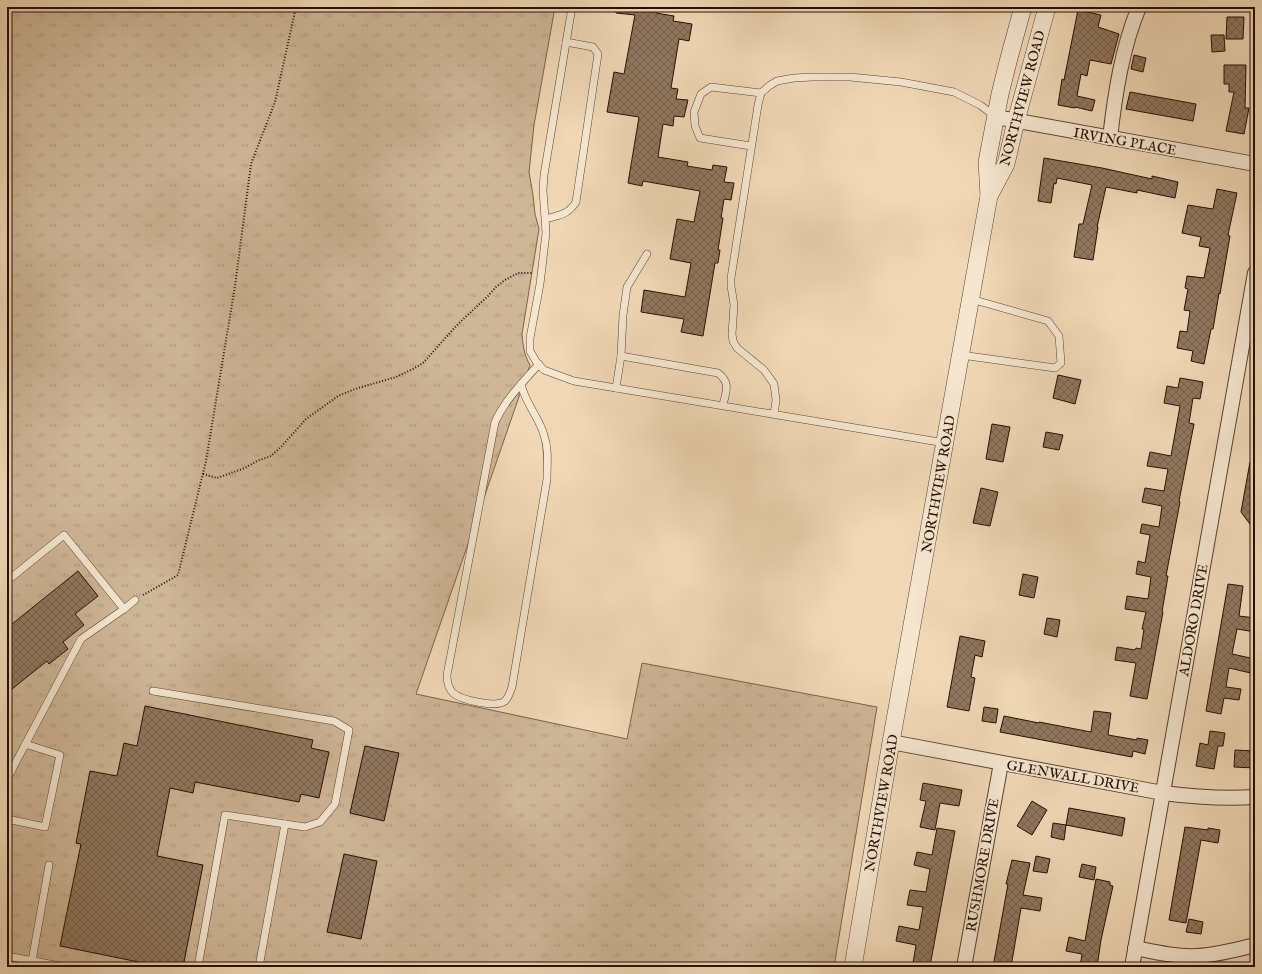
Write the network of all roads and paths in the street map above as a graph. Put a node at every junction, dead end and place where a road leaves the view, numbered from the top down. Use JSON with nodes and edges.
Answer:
{"nodes":[{"id":1,"x":296,"y":7,"type":"edge"},
{"id":2,"x":572,"y":7,"type":"edge"},
{"id":3,"x":1023,"y":7,"type":"edge"},
{"id":4,"x":1047,"y":7,"type":"edge"},
{"id":5,"x":1139,"y":7,"type":"edge"},
{"id":6,"x":566,"y":42,"type":"junction"},
{"id":7,"x":761,"y":93,"type":"junction"},
{"id":8,"x":996,"y":117,"type":"junction"},
{"id":9,"x":1016,"y":121,"type":"junction"},
{"id":10,"x":1110,"y":138,"type":"junction"},
{"id":11,"x":751,"y":146,"type":"junction"},
{"id":12,"x":1255,"y":164,"type":"edge"},
{"id":13,"x":989,"y":196,"type":"junction"},
{"id":14,"x":546,"y":219,"type":"junction"},
{"id":15,"x":647,"y":254,"type":"dead end"},
{"id":16,"x":1255,"y":273,"type":"edge"},
{"id":17,"x":541,"y":274,"type":"junction"},
{"id":18,"x":971,"y":300,"type":"junction"},
{"id":19,"x":961,"y":355,"type":"junction"},
{"id":20,"x":621,"y":356,"type":"junction"},
{"id":21,"x":539,"y":364,"type":"junction"},
{"id":22,"x":521,"y":384,"type":"junction"},
{"id":23,"x":616,"y":388,"type":"junction"},
{"id":24,"x":723,"y":405,"type":"junction"},
{"id":25,"x":774,"y":414,"type":"junction"},
{"id":26,"x":945,"y":443,"type":"junction"},
{"id":27,"x":203,"y":474,"type":"junction"},
{"id":28,"x":7,"y":581,"type":"edge"},
{"id":29,"x":135,"y":600,"type":"joint"},
{"id":30,"x":124,"y":609,"type":"junction"},
{"id":31,"x":153,"y":691,"type":"dead end"},
{"id":32,"x":891,"y":742,"type":"junction"},
{"id":33,"x":25,"y":744,"type":"junction"},
{"id":34,"x":1001,"y":763,"type":"junction"},
{"id":35,"x":7,"y":779,"type":"edge"},
{"id":36,"x":1163,"y":792,"type":"junction"},
{"id":37,"x":1255,"y":797,"type":"edge"},
{"id":38,"x":7,"y":819,"type":"edge"},
{"id":39,"x":285,"y":824,"type":"junction"},
{"id":40,"x":50,"y":865,"type":"dead end"},
{"id":41,"x":1255,"y":945,"type":"edge"},
{"id":42,"x":1135,"y":948,"type":"junction"},
{"id":43,"x":7,"y":956,"type":"edge"},
{"id":44,"x":32,"y":964,"type":"edge"},
{"id":45,"x":65,"y":967,"type":"edge"},
{"id":46,"x":198,"y":967,"type":"edge"},
{"id":47,"x":259,"y":967,"type":"edge"},
{"id":48,"x":853,"y":967,"type":"edge"},
{"id":49,"x":964,"y":967,"type":"edge"},
{"id":50,"x":1132,"y":967,"type":"edge"}],
"edges":[{"from":1,"to":27,"type":"path"},
{"from":2,"to":6,"type":"lane"},
{"from":3,"to":8,"type":"street"},
{"from":4,"to":9,"type":"street","name":"NORTHVIEW ROAD"},
{"from":5,"to":10,"type":"street"},
{"from":6,"to":14,"type":"lane"},
{"from":6,"to":14,"type":"lane"},
{"from":7,"to":8,"type":"lane"},
{"from":7,"to":11,"type":"lane"},
{"from":7,"to":11,"type":"lane"},
{"from":8,"to":9,"type":"street","name":"IRVING PLACE"},
{"from":8,"to":13,"type":"street"},
{"from":9,"to":10,"type":"street","name":"IRVING PLACE"},
{"from":9,"to":13,"type":"street","name":"NORTHVIEW ROAD"},
{"from":10,"to":12,"type":"street","name":"IRVING PLACE"},
{"from":11,"to":25,"type":"lane"},
{"from":13,"to":18,"type":"street","name":"NORTHVIEW ROAD"},
{"from":14,"to":17,"type":"lane"},
{"from":15,"to":20,"type":"lane"},
{"from":16,"to":36,"type":"street","name":"ALDORO DRIVE"},
{"from":17,"to":21,"type":"lane"},
{"from":17,"to":27,"type":"path"},
{"from":18,"to":19,"type":"street","name":"NORTHVIEW ROAD"},
{"from":18,"to":19,"type":"lane"},
{"from":19,"to":26,"type":"street","name":"NORTHVIEW ROAD"},
{"from":20,"to":23,"type":"lane"},
{"from":20,"to":24,"type":"lane"},
{"from":21,"to":22,"type":"lane"},
{"from":21,"to":23,"type":"lane"},
{"from":22,"to":22,"type":"lane"},
{"from":23,"to":24,"type":"lane"},
{"from":24,"to":25,"type":"lane"},
{"from":25,"to":26,"type":"lane"},
{"from":26,"to":32,"type":"street","name":"NORTHVIEW ROAD"},
{"from":27,"to":29,"type":"path"},
{"from":28,"to":30,"type":"lane"},
{"from":29,"to":30,"type":"lane"},
{"from":30,"to":33,"type":"lane"},
{"from":31,"to":39,"type":"lane"},
{"from":32,"to":34,"type":"street","name":"GLENWALL DRIVE"},
{"from":32,"to":48,"type":"street","name":"NORTHVIEW ROAD"},
{"from":33,"to":35,"type":"lane"},
{"from":33,"to":38,"type":"lane"},
{"from":34,"to":36,"type":"street","name":"GLENWALL DRIVE"},
{"from":34,"to":49,"type":"street","name":"RUSHMORE DRIVE"},
{"from":36,"to":37,"type":"street","name":"GLENWALL DRIVE"},
{"from":36,"to":42,"type":"street","name":"ALDORO DRIVE"},
{"from":39,"to":46,"type":"lane"},
{"from":39,"to":47,"type":"lane"},
{"from":40,"to":44,"type":"lane"},
{"from":41,"to":42,"type":"street"},
{"from":42,"to":50,"type":"street","name":"ALDORO DRIVE"},
{"from":43,"to":44,"type":"lane"},
{"from":44,"to":45,"type":"lane"}]}
